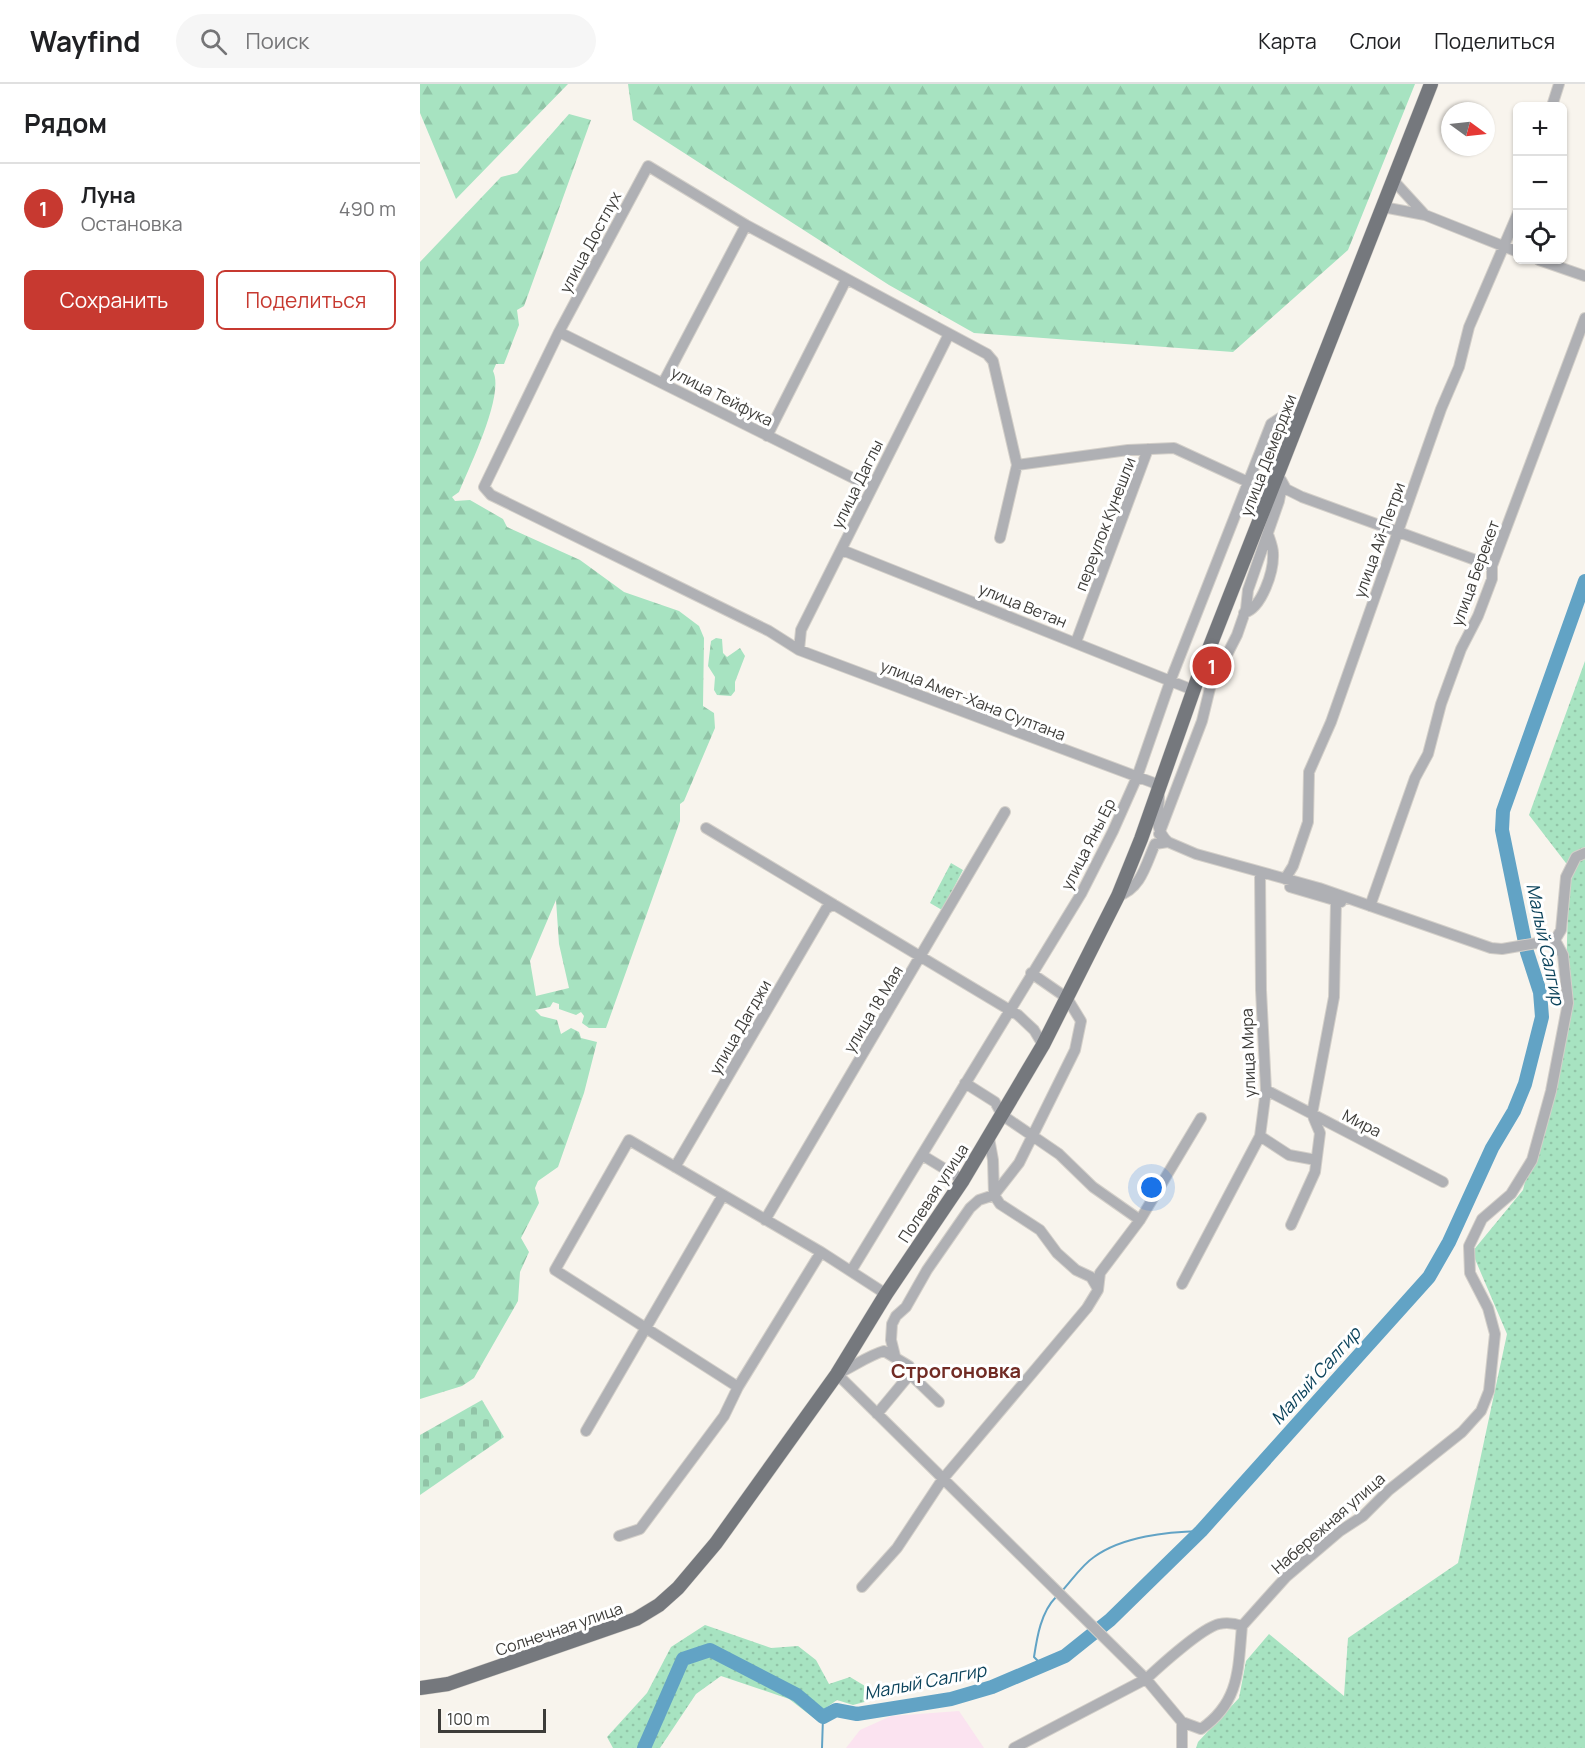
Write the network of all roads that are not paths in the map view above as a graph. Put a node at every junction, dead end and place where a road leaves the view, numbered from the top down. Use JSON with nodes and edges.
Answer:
{"nodes":[{"id":1,"x":1431,"y":84,"type":"edge"},
{"id":2,"x":1559,"y":84,"type":"edge"},
{"id":3,"x":1553,"y":102,"type":"edge"},
{"id":4,"x":1393,"y":180,"type":"junction"},
{"id":5,"x":1383,"y":207,"type":"junction"},
{"id":6,"x":1425,"y":215,"type":"junction"},
{"id":7,"x":1513,"y":224,"type":"edge"},
{"id":8,"x":746,"y":225,"type":"junction"},
{"id":9,"x":1502,"y":247,"type":"junction"},
{"id":10,"x":1513,"y":250,"type":"edge"},
{"id":11,"x":1550,"y":264,"type":"edge"},
{"id":12,"x":1585,"y":276,"type":"edge"},
{"id":13,"x":846,"y":280,"type":"junction"},
{"id":14,"x":1585,"y":318,"type":"edge"},
{"id":15,"x":559,"y":332,"type":"junction"},
{"id":16,"x":949,"y":334,"type":"junction"},
{"id":17,"x":663,"y":383,"type":"junction"},
{"id":18,"x":1295,"y":426,"type":"junction"},
{"id":19,"x":767,"y":436,"type":"junction"},
{"id":20,"x":1148,"y":449,"type":"junction"},
{"id":21,"x":1017,"y":465,"type":"junction"},
{"id":22,"x":1250,"y":482,"type":"junction"},
{"id":23,"x":1278,"y":484,"type":"junction"},
{"id":24,"x":871,"y":487,"type":"junction"},
{"id":25,"x":1399,"y":531,"type":"junction"},
{"id":26,"x":1000,"y":538,"type":"dead end"},
{"id":27,"x":842,"y":550,"type":"junction"},
{"id":28,"x":1492,"y":566,"type":"junction"},
{"id":29,"x":1076,"y":642,"type":"junction"},
{"id":30,"x":800,"y":650,"type":"junction"},
{"id":31,"x":1171,"y":679,"type":"junction"},
{"id":32,"x":1193,"y":690,"type":"junction"},
{"id":33,"x":1202,"y":721,"type":"junction"},
{"id":34,"x":1180,"y":727,"type":"junction"},
{"id":35,"x":1137,"y":777,"type":"junction"},
{"id":36,"x":1158,"y":789,"type":"junction"},
{"id":37,"x":1005,"y":812,"type":"dead end"},
{"id":38,"x":706,"y":828,"type":"dead end"},
{"id":39,"x":1160,"y":832,"type":"junction"},
{"id":40,"x":1141,"y":839,"type":"joint"},
{"id":41,"x":1168,"y":842,"type":"junction"},
{"id":42,"x":1155,"y":844,"type":"junction"},
{"id":43,"x":1585,"y":853,"type":"edge"},
{"id":44,"x":1260,"y":873,"type":"junction"},
{"id":45,"x":1285,"y":879,"type":"junction"},
{"id":46,"x":1118,"y":896,"type":"junction"},
{"id":47,"x":1351,"y":900,"type":"junction"},
{"id":48,"x":1336,"y":902,"type":"junction"},
{"id":49,"x":833,"y":904,"type":"junction"},
{"id":50,"x":1370,"y":906,"type":"junction"},
{"id":51,"x":1555,"y":940,"type":"junction"},
{"id":52,"x":922,"y":957,"type":"junction"},
{"id":53,"x":1031,"y":973,"type":"junction"},
{"id":54,"x":1067,"y":998,"type":"junction"},
{"id":55,"x":1008,"y":1011,"type":"junction"},
{"id":56,"x":1043,"y":1045,"type":"junction"},
{"id":57,"x":965,"y":1083,"type":"junction"},
{"id":58,"x":1266,"y":1090,"type":"junction"},
{"id":59,"x":1312,"y":1114,"type":"junction"},
{"id":60,"x":1002,"y":1115,"type":"junction"},
{"id":61,"x":1201,"y":1118,"type":"dead end"},
{"id":62,"x":1031,"y":1135,"type":"junction"},
{"id":63,"x":1260,"y":1136,"type":"junction"},
{"id":64,"x":989,"y":1138,"type":"junction"},
{"id":65,"x":922,"y":1155,"type":"junction"},
{"id":66,"x":1316,"y":1160,"type":"junction"},
{"id":67,"x":675,"y":1167,"type":"junction"},
{"id":68,"x":963,"y":1180,"type":"junction"},
{"id":69,"x":1443,"y":1182,"type":"dead end"},
{"id":70,"x":994,"y":1195,"type":"junction"},
{"id":71,"x":723,"y":1196,"type":"junction"},
{"id":72,"x":765,"y":1220,"type":"junction"},
{"id":73,"x":1140,"y":1220,"type":"junction"},
{"id":74,"x":1291,"y":1225,"type":"dead end"},
{"id":75,"x":821,"y":1252,"type":"junction"},
{"id":76,"x":913,"y":1255,"type":"junction"},
{"id":77,"x":927,"y":1270,"type":"junction"},
{"id":78,"x":852,"y":1271,"type":"junction"},
{"id":79,"x":1096,"y":1275,"type":"junction"},
{"id":80,"x":1182,"y":1284,"type":"dead end"},
{"id":81,"x":886,"y":1294,"type":"junction"},
{"id":82,"x":646,"y":1331,"type":"junction"},
{"id":83,"x":895,"y":1356,"type":"junction"},
{"id":84,"x":911,"y":1373,"type":"junction"},
{"id":85,"x":837,"y":1374,"type":"junction"},
{"id":86,"x":738,"y":1388,"type":"junction"},
{"id":87,"x":939,"y":1402,"type":"dead end"},
{"id":88,"x":877,"y":1414,"type":"junction"},
{"id":89,"x":586,"y":1431,"type":"dead end"},
{"id":90,"x":942,"y":1480,"type":"junction"},
{"id":91,"x":619,"y":1536,"type":"dead end"},
{"id":92,"x":716,"y":1543,"type":"joint"},
{"id":93,"x":862,"y":1587,"type":"dead end"},
{"id":94,"x":1242,"y":1626,"type":"junction"},
{"id":95,"x":1146,"y":1679,"type":"junction"},
{"id":96,"x":420,"y":1688,"type":"edge"},
{"id":97,"x":1182,"y":1722,"type":"junction"},
{"id":98,"x":1014,"y":1748,"type":"edge"},
{"id":99,"x":1182,"y":1748,"type":"edge"}],
"edges":[{"from":1,"to":4,"type":"main road","name":"улица Демерджи"},
{"from":2,"to":3,"type":"street"},
{"from":4,"to":5,"type":"main road","name":"улица Демерджи"},
{"from":4,"to":6,"type":"street"},
{"from":5,"to":6,"type":"street"},
{"from":5,"to":18,"type":"main road","name":"улица Демерджи"},
{"from":6,"to":9,"type":"street"},
{"from":7,"to":9,"type":"street","name":"улица Ай-Петри"},
{"from":8,"to":13,"type":"street"},
{"from":8,"to":15,"type":"street","name":"улица Достлух"},
{"from":8,"to":17,"type":"street"},
{"from":9,"to":10,"type":"street"},
{"from":9,"to":25,"type":"street","name":"улица Ай-Петри"},
{"from":11,"to":12,"type":"street"},
{"from":13,"to":16,"type":"street"},
{"from":13,"to":19,"type":"street"},
{"from":14,"to":28,"type":"street","name":"улица Берекет"},
{"from":15,"to":17,"type":"street","name":"улица Тейфука"},
{"from":15,"to":30,"type":"street","name":"улица Достлух"},
{"from":16,"to":21,"type":"street"},
{"from":16,"to":24,"type":"street","name":"улица Даглы"},
{"from":17,"to":19,"type":"street","name":"улица Тейфука"},
{"from":18,"to":22,"type":"street","name":"улица Яны Ер"},
{"from":18,"to":23,"type":"main road","name":"улица Демерджи"},
{"from":19,"to":24,"type":"street","name":"улица Тейфука"},
{"from":20,"to":21,"type":"street"},
{"from":20,"to":22,"type":"street"},
{"from":20,"to":29,"type":"street","name":"переулок Кунешли"},
{"from":21,"to":26,"type":"street"},
{"from":22,"to":23,"type":"street"},
{"from":22,"to":31,"type":"street","name":"улица Яны Ер"},
{"from":23,"to":25,"type":"street"},
{"from":23,"to":32,"type":"main road","name":"улица Демерджи"},
{"from":23,"to":33,"type":"street"},
{"from":24,"to":27,"type":"street","name":"улица Даглы"},
{"from":25,"to":28,"type":"street"},
{"from":25,"to":45,"type":"street","name":"улица Ай-Петри"},
{"from":27,"to":29,"type":"street","name":"улица Ветан"},
{"from":27,"to":30,"type":"street","name":"улица Даглы"},
{"from":28,"to":50,"type":"street","name":"улица Берекет"},
{"from":29,"to":31,"type":"street","name":"улица Ветан"},
{"from":30,"to":35,"type":"street","name":"улица Амет-Хана Султана"},
{"from":31,"to":32,"type":"street","name":"улица Ветан"},
{"from":31,"to":35,"type":"street","name":"улица Яны Ер"},
{"from":32,"to":34,"type":"main road","name":"улица Демерджи"},
{"from":33,"to":34,"type":"street"},
{"from":33,"to":39,"type":"street"},
{"from":34,"to":36,"type":"main road","name":"улица Демерджи"},
{"from":35,"to":36,"type":"street","name":"улица Амет-Хана Султана"},
{"from":35,"to":53,"type":"street","name":"улица Яны Ер"},
{"from":36,"to":39,"type":"street"},
{"from":36,"to":40,"type":"main road","name":"улица Демерджи"},
{"from":37,"to":52,"type":"street","name":"улица 18 Мая"},
{"from":38,"to":49,"type":"street"},
{"from":39,"to":41,"type":"street"},
{"from":39,"to":42,"type":"street"},
{"from":40,"to":46,"type":"main road","name":"Полевая улица"},
{"from":41,"to":42,"type":"street"},
{"from":41,"to":44,"type":"street"},
{"from":42,"to":46,"type":"street"},
{"from":43,"to":51,"type":"street"},
{"from":44,"to":45,"type":"street"},
{"from":44,"to":48,"type":"street"},
{"from":44,"to":58,"type":"street","name":"улица Мира"},
{"from":45,"to":47,"type":"street"},
{"from":46,"to":54,"type":"main road","name":"Полевая улица"},
{"from":47,"to":48,"type":"street"},
{"from":47,"to":50,"type":"street"},
{"from":48,"to":59,"type":"street"},
{"from":49,"to":52,"type":"street"},
{"from":49,"to":67,"type":"street","name":"улица Дагджи"},
{"from":50,"to":51,"type":"street"},
{"from":51,"to":94,"type":"street","name":"Набережная улица"},
{"from":52,"to":55,"type":"street"},
{"from":52,"to":72,"type":"street","name":"улица 18 Мая"},
{"from":53,"to":54,"type":"street"},
{"from":53,"to":55,"type":"street","name":"улица Яны Ер"},
{"from":54,"to":56,"type":"main road","name":"Полевая улица"},
{"from":54,"to":62,"type":"street"},
{"from":55,"to":56,"type":"street"},
{"from":55,"to":57,"type":"street","name":"улица Яны Ер"},
{"from":56,"to":60,"type":"main road","name":"Полевая улица"},
{"from":57,"to":60,"type":"street"},
{"from":57,"to":65,"type":"street","name":"улица Яны Ер"},
{"from":58,"to":59,"type":"street","name":"Мира"},
{"from":58,"to":63,"type":"street","name":"улица Мира"},
{"from":59,"to":66,"type":"street"},
{"from":59,"to":69,"type":"street","name":"Мира"},
{"from":60,"to":62,"type":"street"},
{"from":60,"to":64,"type":"main road","name":"Полевая улица"},
{"from":61,"to":73,"type":"street"},
{"from":62,"to":70,"type":"street"},
{"from":62,"to":73,"type":"street"},
{"from":63,"to":66,"type":"street"},
{"from":63,"to":80,"type":"street","name":"улица Мира"},
{"from":64,"to":68,"type":"main road","name":"Полевая улица"},
{"from":64,"to":70,"type":"street"},
{"from":65,"to":68,"type":"street"},
{"from":65,"to":78,"type":"street","name":"улица Яны Ер"},
{"from":66,"to":74,"type":"street"},
{"from":67,"to":71,"type":"street"},
{"from":67,"to":82,"type":"street"},
{"from":68,"to":76,"type":"main road","name":"Полевая улица"},
{"from":70,"to":77,"type":"street"},
{"from":70,"to":79,"type":"street"},
{"from":71,"to":72,"type":"street"},
{"from":71,"to":82,"type":"street"},
{"from":72,"to":75,"type":"street"},
{"from":73,"to":79,"type":"street"},
{"from":75,"to":78,"type":"street"},
{"from":75,"to":86,"type":"street"},
{"from":76,"to":77,"type":"street"},
{"from":76,"to":81,"type":"main road","name":"Полевая улица"},
{"from":77,"to":83,"type":"street"},
{"from":78,"to":81,"type":"street"},
{"from":79,"to":90,"type":"street"},
{"from":81,"to":85,"type":"main road","name":"Полевая улица"},
{"from":82,"to":86,"type":"street"},
{"from":82,"to":89,"type":"street"},
{"from":83,"to":84,"type":"street"},
{"from":83,"to":85,"type":"street"},
{"from":84,"to":87,"type":"street"},
{"from":84,"to":88,"type":"street"},
{"from":85,"to":88,"type":"street"},
{"from":85,"to":92,"type":"main road","name":"Полевая улица"},
{"from":86,"to":91,"type":"street"},
{"from":88,"to":90,"type":"street"},
{"from":90,"to":93,"type":"street"},
{"from":90,"to":95,"type":"street"},
{"from":92,"to":96,"type":"main road","name":"Солнечная улица"},
{"from":94,"to":95,"type":"street"},
{"from":94,"to":97,"type":"street"},
{"from":95,"to":97,"type":"street"},
{"from":95,"to":98,"type":"street"},
{"from":97,"to":99,"type":"street"}]}
